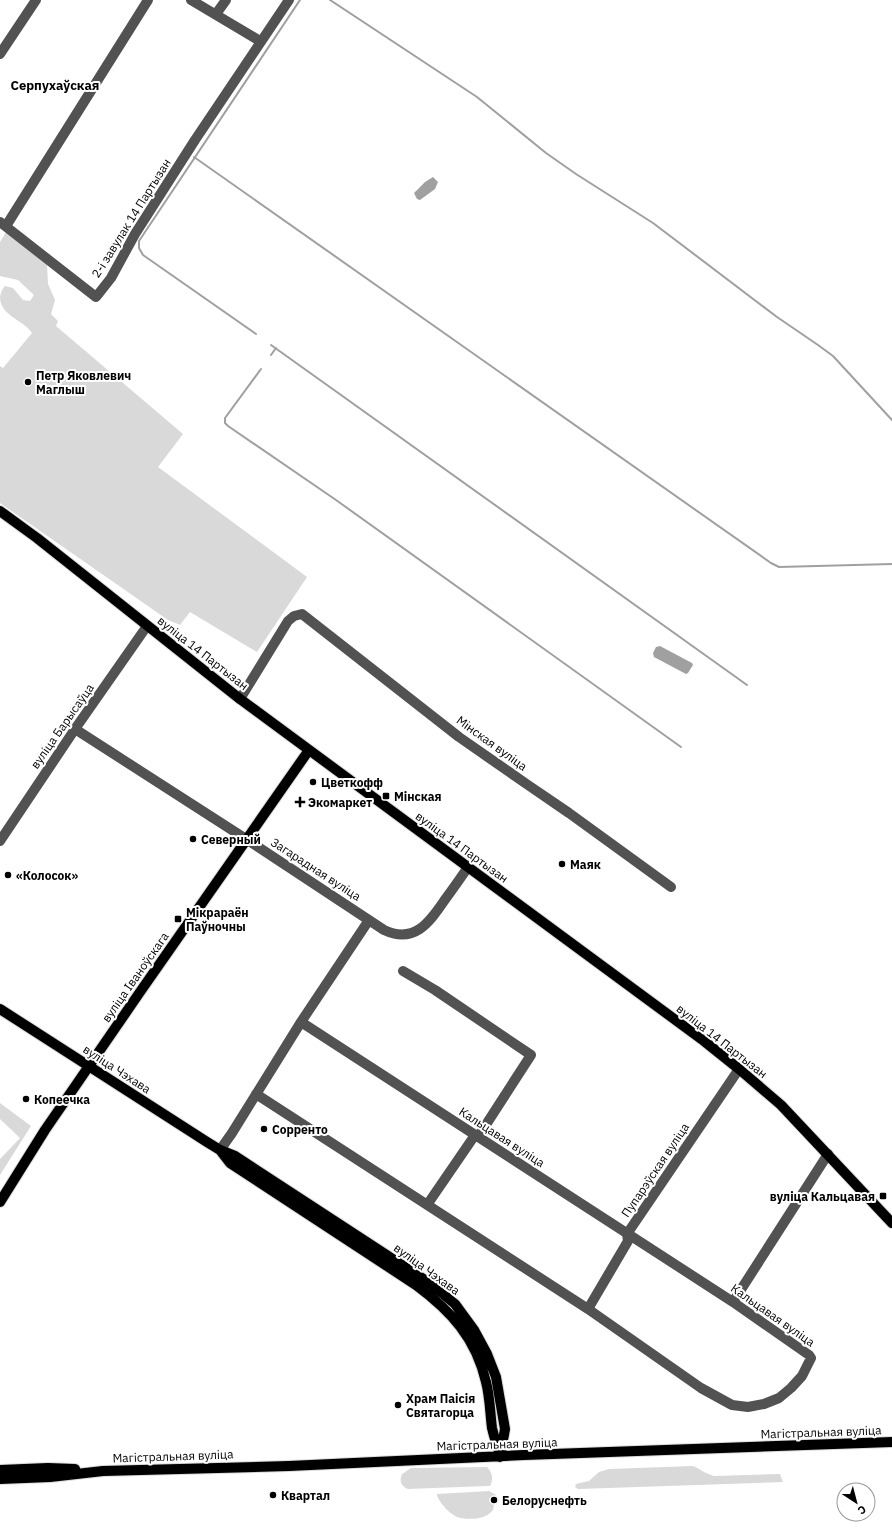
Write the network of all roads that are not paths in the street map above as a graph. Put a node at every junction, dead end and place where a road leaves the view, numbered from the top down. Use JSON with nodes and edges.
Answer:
{"nodes":[{"id":1,"x":36,"y":0,"type":"edge"},
{"id":2,"x":148,"y":0,"type":"edge"},
{"id":3,"x":191,"y":0,"type":"edge"},
{"id":4,"x":226,"y":0,"type":"edge"},
{"id":5,"x":289,"y":0,"type":"edge"},
{"id":6,"x":216,"y":14,"type":"junction"},
{"id":7,"x":260,"y":41,"type":"junction"},
{"id":8,"x":0,"y":54,"type":"edge"},
{"id":9,"x":3,"y":224,"type":"edge"},
{"id":10,"x":0,"y":511,"type":"edge"},
{"id":11,"x":148,"y":626,"type":"junction"},
{"id":12,"x":240,"y":699,"type":"junction"},
{"id":13,"x":75,"y":729,"type":"junction"},
{"id":14,"x":310,"y":750,"type":"junction"},
{"id":15,"x":246,"y":839,"type":"junction"},
{"id":16,"x":0,"y":841,"type":"edge"},
{"id":17,"x":468,"y":867,"type":"junction"},
{"id":18,"x":671,"y":888,"type":"dead end"},
{"id":19,"x":369,"y":920,"type":"junction"},
{"id":20,"x":403,"y":971,"type":"dead end"},
{"id":21,"x":0,"y":1009,"type":"edge"},
{"id":22,"x":301,"y":1022,"type":"junction"},
{"id":23,"x":89,"y":1067,"type":"junction"},
{"id":24,"x":740,"y":1069,"type":"junction"},
{"id":25,"x":256,"y":1094,"type":"junction"},
{"id":26,"x":477,"y":1136,"type":"junction"},
{"id":27,"x":220,"y":1150,"type":"junction"},
{"id":28,"x":828,"y":1154,"type":"junction"},
{"id":29,"x":0,"y":1202,"type":"edge"},
{"id":30,"x":428,"y":1205,"type":"junction"},
{"id":31,"x":892,"y":1223,"type":"edge"},
{"id":32,"x":627,"y":1234,"type":"junction"},
{"id":33,"x":733,"y":1302,"type":"junction"},
{"id":34,"x":588,"y":1309,"type":"junction"},
{"id":35,"x":892,"y":1442,"type":"edge"},
{"id":36,"x":500,"y":1457,"type":"junction"},
{"id":37,"x":0,"y":1470,"type":"edge"},
{"id":38,"x":103,"y":1471,"type":"junction"},
{"id":39,"x":0,"y":1479,"type":"edge"}],
"edges":[{"from":1,"to":8,"type":"street"},
{"from":2,"to":9,"type":"street","name":"2-і завулак 14 Партызан"},
{"from":3,"to":6,"type":"street"},
{"from":4,"to":6,"type":"street"},
{"from":5,"to":7,"type":"street"},
{"from":6,"to":7,"type":"street"},
{"from":7,"to":9,"type":"street","name":"2-і завулак 14 Партызан"},
{"from":10,"to":11,"type":"main road","name":"вуліца 14 Партызан"},
{"from":11,"to":12,"type":"main road","name":"вуліца 14 Партызан"},
{"from":11,"to":13,"type":"street","name":"вуліца Барысаўца"},
{"from":12,"to":14,"type":"main road","name":"вуліца 14 Партызан"},
{"from":12,"to":18,"type":"street","name":"Мінская вуліца"},
{"from":13,"to":15,"type":"street","name":"Загарадная вуліца"},
{"from":13,"to":16,"type":"street","name":"вуліца Барысаўца"},
{"from":14,"to":15,"type":"main road","name":"вуліца Іваноўскага"},
{"from":14,"to":17,"type":"main road","name":"вуліца 14 Партызан"},
{"from":15,"to":19,"type":"street","name":"Загарадная вуліца"},
{"from":15,"to":23,"type":"main road","name":"вуліца Іваноўскага"},
{"from":17,"to":19,"type":"street","name":"Загарадная вуліца"},
{"from":17,"to":24,"type":"main road","name":"вуліца 14 Партызан"},
{"from":19,"to":22,"type":"street"},
{"from":20,"to":26,"type":"street"},
{"from":21,"to":23,"type":"main road","name":"вуліца Чэхава"},
{"from":22,"to":25,"type":"street"},
{"from":22,"to":26,"type":"street","name":"Кальцавая вуліца"},
{"from":23,"to":27,"type":"main road","name":"вуліца Чэхава"},
{"from":23,"to":29,"type":"main road","name":"вуліца Іваноўскага"},
{"from":24,"to":28,"type":"main road","name":"вуліца 14 Партызан"},
{"from":24,"to":32,"type":"street","name":"Пупарэўская вуліца"},
{"from":25,"to":27,"type":"street"},
{"from":25,"to":30,"type":"street","name":"Кальцавая вуліца"},
{"from":26,"to":30,"type":"street"},
{"from":26,"to":32,"type":"street","name":"Кальцавая вуліца"},
{"from":27,"to":36,"type":"main road","name":"вуліца Чэхава"},
{"from":28,"to":31,"type":"main road","name":"вуліца 14 Партызан"},
{"from":28,"to":33,"type":"street"},
{"from":30,"to":34,"type":"street","name":"Кальцавая вуліца"},
{"from":32,"to":33,"type":"street","name":"Кальцавая вуліца"},
{"from":32,"to":34,"type":"street","name":"Пупарэўская вуліца"},
{"from":33,"to":34,"type":"street","name":"Кальцавая вуліца"},
{"from":35,"to":36,"type":"main road","name":"Магістральная вуліца"},
{"from":36,"to":38,"type":"main road","name":"Магістральная вуліца"},
{"from":37,"to":38,"type":"main road","name":"Магістральная вуліца"},
{"from":38,"to":39,"type":"main road","name":"Магістральная вуліца"}]}
